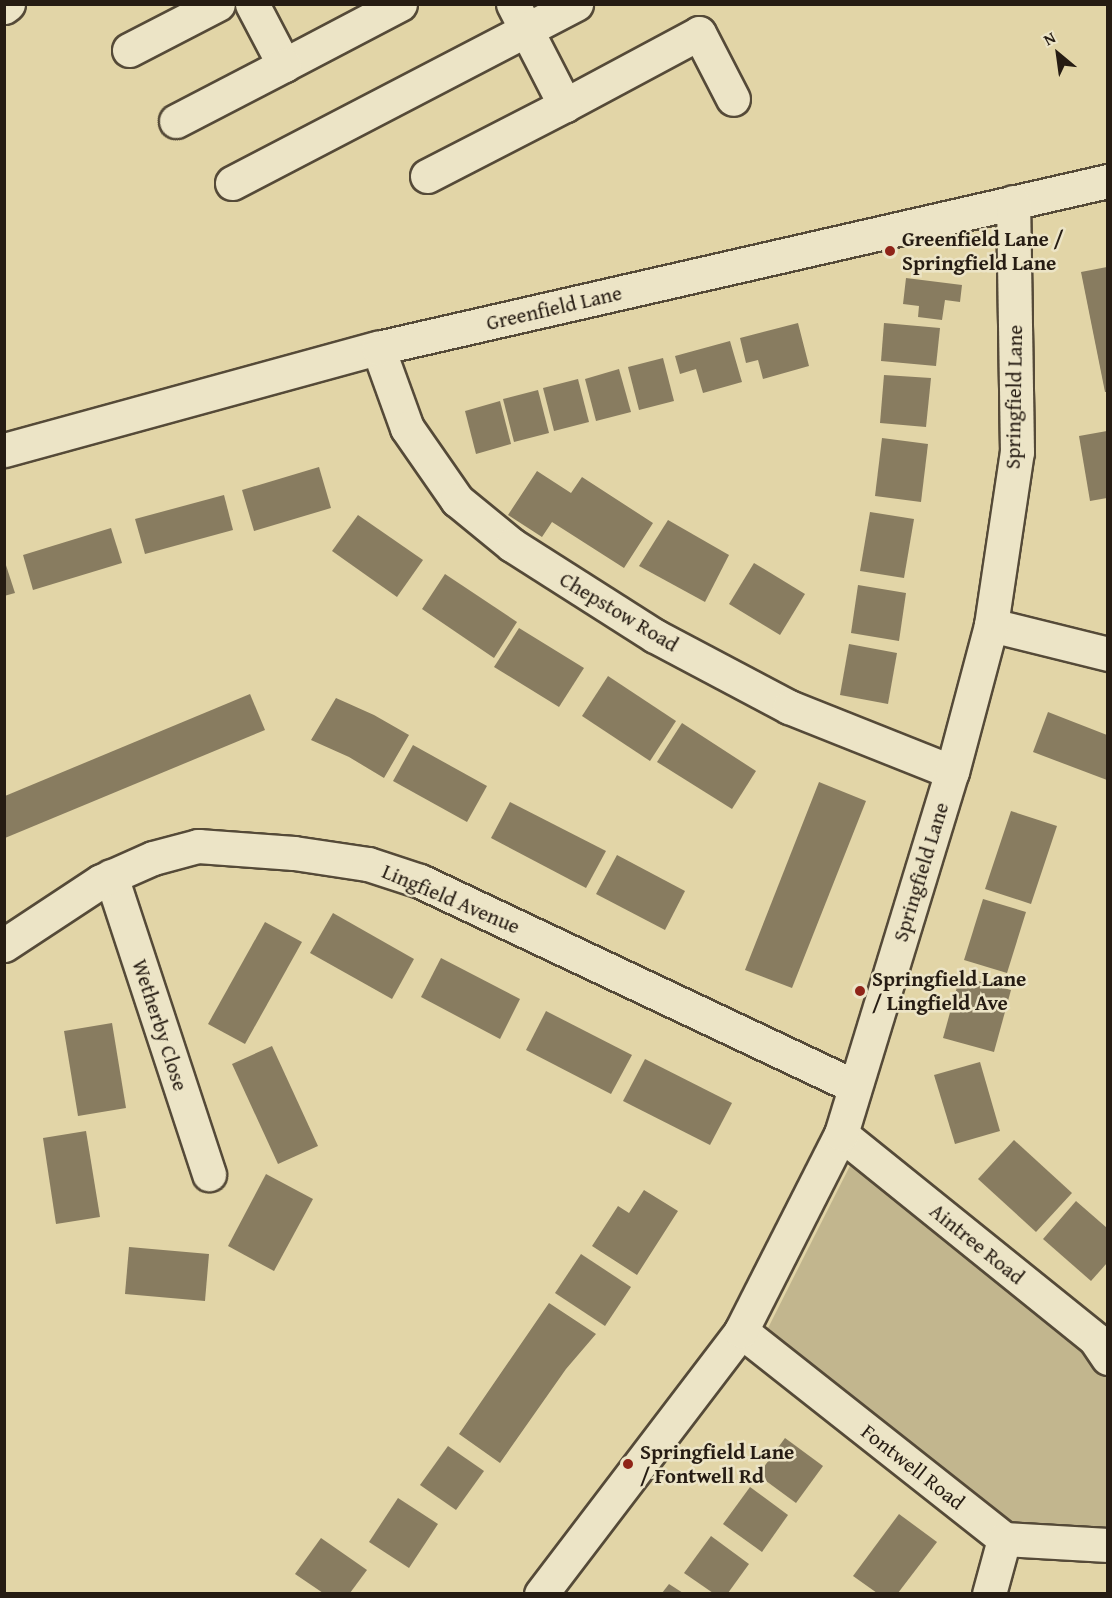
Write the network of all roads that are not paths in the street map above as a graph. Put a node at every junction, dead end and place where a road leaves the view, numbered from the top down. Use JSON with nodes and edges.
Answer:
{"nodes":[{"id":1,"x":218,"y":4,"type":"edge"},
{"id":2,"x":252,"y":4,"type":"edge"},
{"id":3,"x":400,"y":4,"type":"edge"},
{"id":4,"x":576,"y":4,"type":"edge"},
{"id":5,"x":519,"y":17,"type":"edge"},
{"id":6,"x":129,"y":50,"type":"dead end"},
{"id":7,"x":284,"y":65,"type":"junction"},
{"id":8,"x":733,"y":99,"type":"dead end"},
{"id":9,"x":565,"y":105,"type":"junction"},
{"id":10,"x":176,"y":121,"type":"dead end"},
{"id":11,"x":427,"y":176,"type":"dead end"},
{"id":12,"x":1107,"y":181,"type":"edge"},
{"id":13,"x":232,"y":183,"type":"dead end"},
{"id":14,"x":1013,"y":202,"type":"junction"},
{"id":15,"x":378,"y":348,"type":"junction"},
{"id":16,"x":4,"y":450,"type":"edge"},
{"id":17,"x":991,"y":625,"type":"junction"},
{"id":18,"x":1107,"y":654,"type":"edge"},
{"id":19,"x":952,"y":772,"type":"junction"},
{"id":20,"x":111,"y":876,"type":"junction"},
{"id":21,"x":4,"y":945,"type":"edge"},
{"id":22,"x":855,"y":1087,"type":"junction"},
{"id":23,"x":841,"y":1134,"type":"junction"},
{"id":24,"x":209,"y":1174,"type":"dead end"},
{"id":25,"x":741,"y":1331,"type":"junction"},
{"id":26,"x":1107,"y":1358,"type":"edge"},
{"id":27,"x":1004,"y":1539,"type":"junction"},
{"id":28,"x":1107,"y":1545,"type":"edge"},
{"id":29,"x":541,"y":1593,"type":"edge"},
{"id":30,"x":989,"y":1593,"type":"edge"}],
"edges":[{"from":1,"to":6,"type":"street"},
{"from":2,"to":7,"type":"street"},
{"from":3,"to":7,"type":"street"},
{"from":4,"to":5,"type":"street"},
{"from":5,"to":9,"type":"street"},
{"from":5,"to":13,"type":"street"},
{"from":7,"to":10,"type":"street"},
{"from":8,"to":9,"type":"street"},
{"from":9,"to":11,"type":"street"},
{"from":12,"to":14,"type":"street","name":"Greenfield Lane"},
{"from":14,"to":15,"type":"street","name":"Greenfield Lane"},
{"from":14,"to":17,"type":"street","name":"Springfield Lane"},
{"from":15,"to":16,"type":"street","name":"Greenfield Lane"},
{"from":15,"to":19,"type":"street","name":"Chepstow Road"},
{"from":17,"to":18,"type":"street"},
{"from":17,"to":19,"type":"street","name":"Springfield Lane"},
{"from":19,"to":22,"type":"street","name":"Springfield Lane"},
{"from":20,"to":21,"type":"street","name":"Lingfield Avenue"},
{"from":20,"to":22,"type":"street","name":"Lingfield Avenue"},
{"from":20,"to":24,"type":"street","name":"Wetherby Close"},
{"from":22,"to":23,"type":"street","name":"Springfield Lane"},
{"from":23,"to":25,"type":"street","name":"Springfield Lane"},
{"from":23,"to":26,"type":"street","name":"Aintree Road"},
{"from":25,"to":27,"type":"street","name":"Fontwell Road"},
{"from":25,"to":29,"type":"street","name":"Springfield Lane"},
{"from":27,"to":28,"type":"street"},
{"from":27,"to":30,"type":"street"}]}
